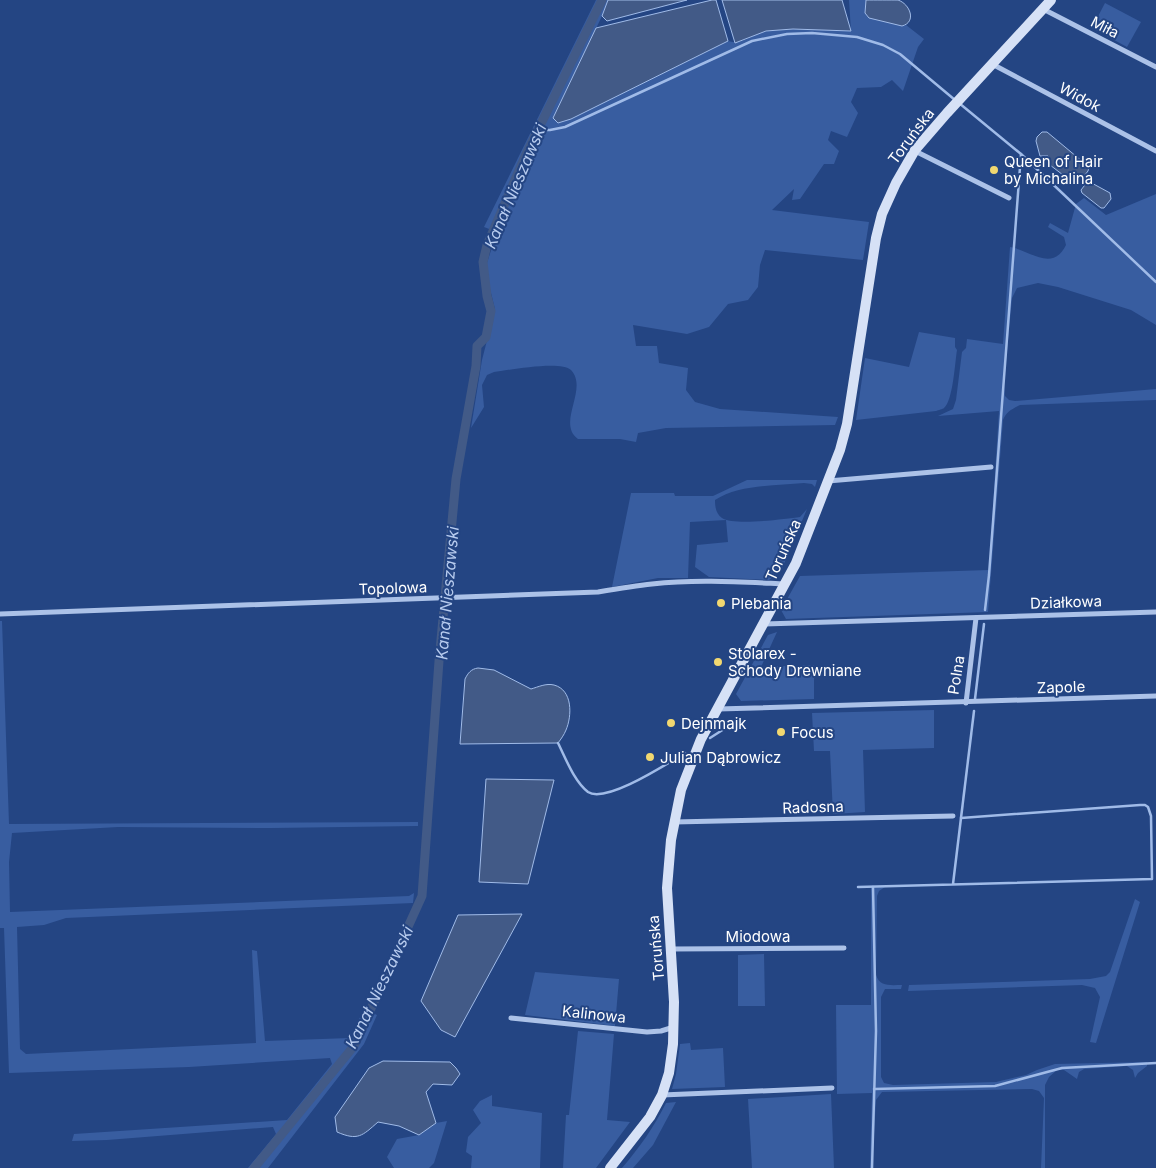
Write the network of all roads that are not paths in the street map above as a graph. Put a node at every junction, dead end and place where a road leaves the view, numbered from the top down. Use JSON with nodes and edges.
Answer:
{"nodes":[{"id":1,"x":1051,"y":0,"type":"edge"},
{"id":2,"x":1043,"y":9,"type":"junction"},
{"id":3,"x":992,"y":64,"type":"junction"},
{"id":4,"x":1156,"y":67,"type":"edge"},
{"id":5,"x":915,"y":150,"type":"junction"},
{"id":6,"x":1156,"y":151,"type":"edge"},
{"id":7,"x":1009,"y":198,"type":"dead end"},
{"id":8,"x":991,"y":467,"type":"dead end"},
{"id":9,"x":828,"y":481,"type":"junction"},
{"id":10,"x":785,"y":584,"type":"junction"},
{"id":11,"x":1156,"y":612,"type":"edge"},
{"id":12,"x":0,"y":614,"type":"edge"},
{"id":13,"x":976,"y":618,"type":"junction"},
{"id":14,"x":764,"y":624,"type":"junction"},
{"id":15,"x":1156,"y":696,"type":"edge"},
{"id":16,"x":966,"y":703,"type":"junction"},
{"id":17,"x":717,"y":709,"type":"junction"},
{"id":18,"x":953,"y":816,"type":"dead end"},
{"id":19,"x":673,"y":822,"type":"junction"},
{"id":20,"x":844,"y":948,"type":"dead end"},
{"id":21,"x":671,"y":949,"type":"junction"},
{"id":22,"x":511,"y":1018,"type":"dead end"},
{"id":23,"x":674,"y":1026,"type":"junction"},
{"id":24,"x":832,"y":1088,"type":"dead end"},
{"id":25,"x":662,"y":1095,"type":"junction"},
{"id":26,"x":610,"y":1168,"type":"edge"}],
"edges":[{"from":1,"to":2,"type":"main road","name":"Toruńska"},
{"from":2,"to":3,"type":"main road","name":"Toruńska"},
{"from":2,"to":4,"type":"street","name":"Miła"},
{"from":3,"to":5,"type":"main road","name":"Toruńska"},
{"from":3,"to":6,"type":"street","name":"Widok"},
{"from":5,"to":7,"type":"street"},
{"from":5,"to":9,"type":"main road","name":"Toruńska"},
{"from":8,"to":9,"type":"street"},
{"from":9,"to":10,"type":"main road","name":"Toruńska"},
{"from":10,"to":12,"type":"street","name":"Topolowa"},
{"from":10,"to":14,"type":"main road","name":"Toruńska"},
{"from":11,"to":13,"type":"street","name":"Działkowa"},
{"from":13,"to":14,"type":"street"},
{"from":13,"to":16,"type":"street","name":"Polna"},
{"from":14,"to":17,"type":"main road","name":"Toruńska"},
{"from":15,"to":16,"type":"street","name":"Zapole"},
{"from":16,"to":17,"type":"street","name":"Polna"},
{"from":17,"to":19,"type":"main road","name":"Toruńska"},
{"from":18,"to":19,"type":"street","name":"Radosna"},
{"from":19,"to":21,"type":"main road","name":"Toruńska"},
{"from":20,"to":21,"type":"street","name":"Miodowa"},
{"from":21,"to":23,"type":"main road","name":"Toruńska"},
{"from":22,"to":23,"type":"street","name":"Kalinowa"},
{"from":23,"to":25,"type":"main road","name":"Toruńska"},
{"from":24,"to":25,"type":"street"},
{"from":25,"to":26,"type":"main road","name":"Toruńska"}]}
